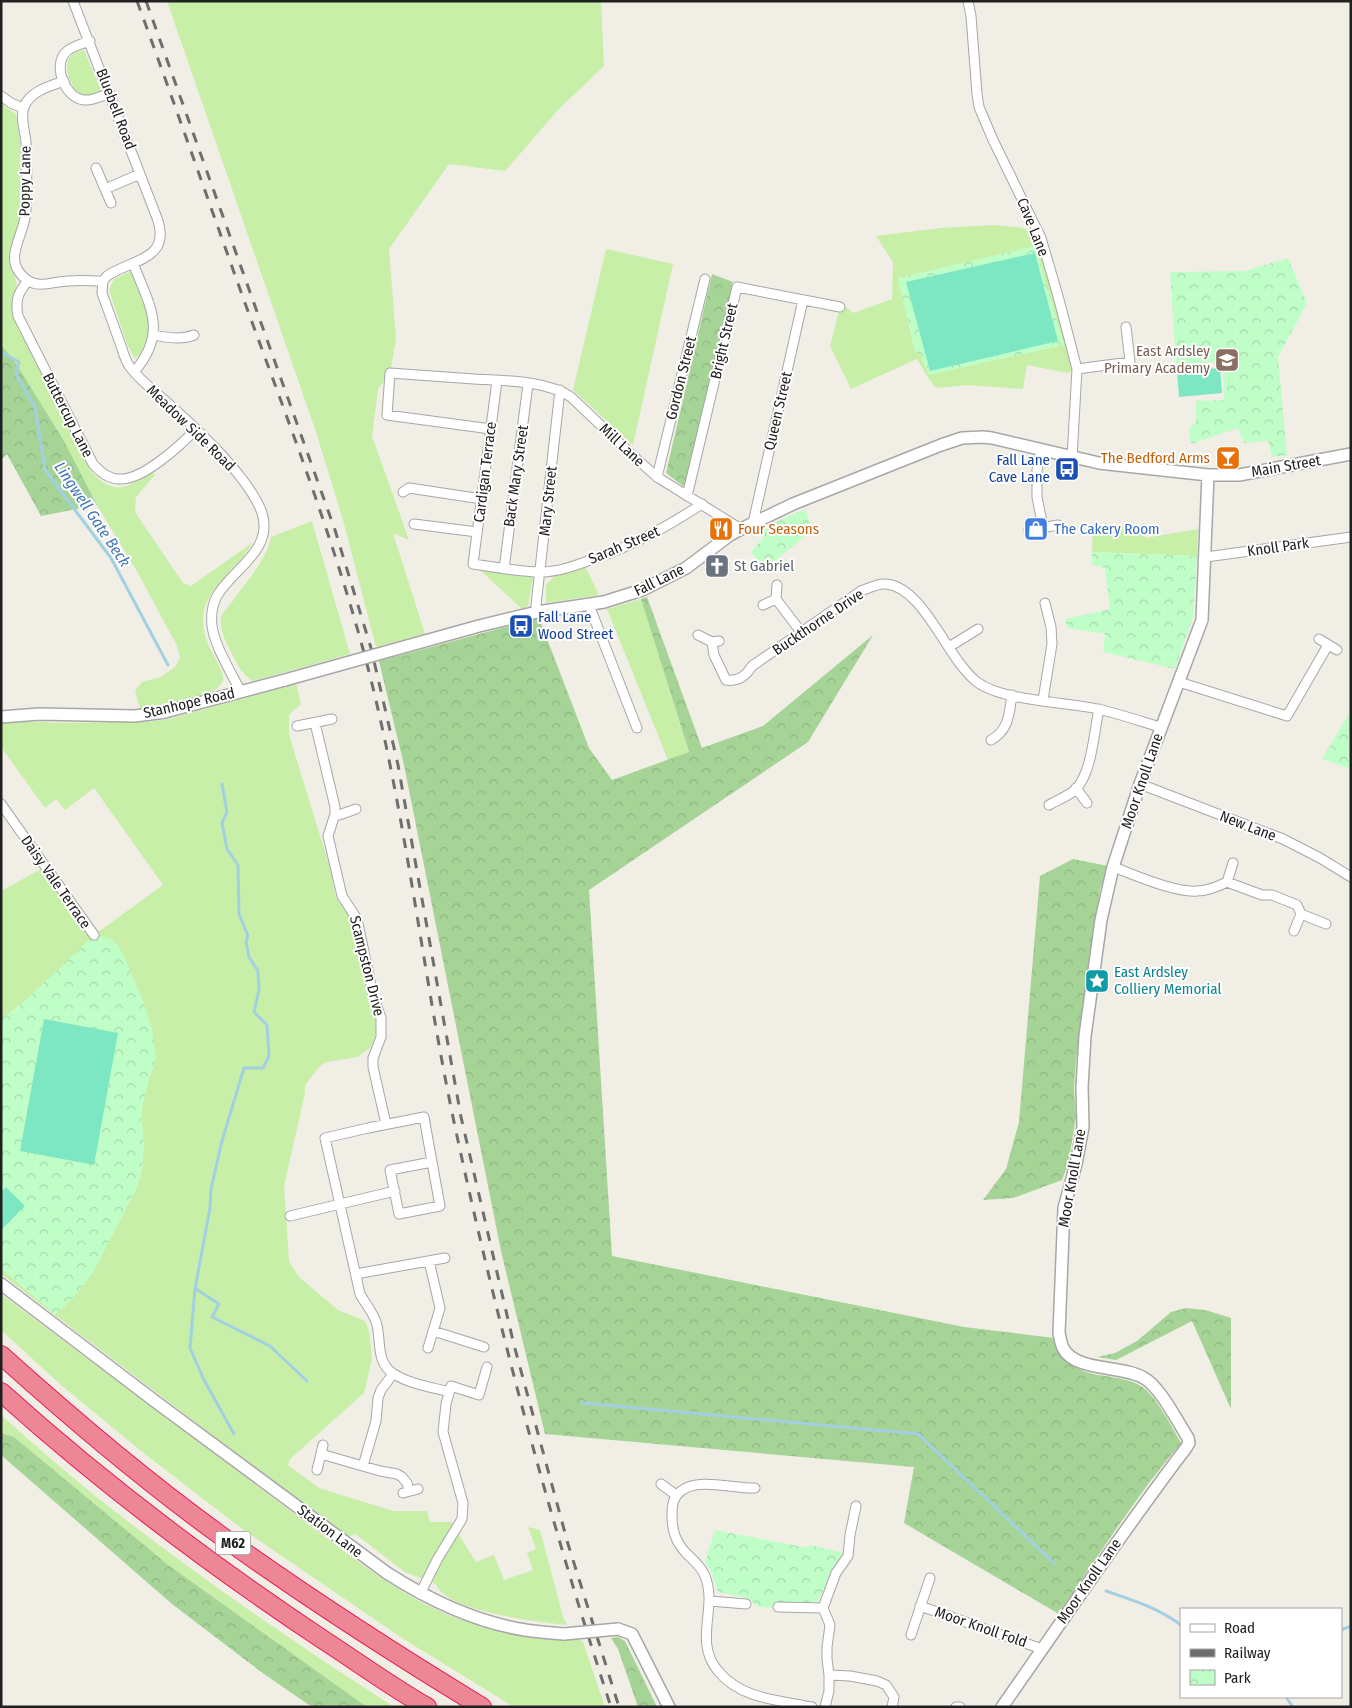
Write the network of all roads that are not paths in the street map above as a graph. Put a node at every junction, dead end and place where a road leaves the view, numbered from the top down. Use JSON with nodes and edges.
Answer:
{"nodes":[{"id":1,"x":73,"y":1,"type":"edge"},
{"id":2,"x":968,"y":1,"type":"edge"},
{"id":3,"x":90,"y":41,"type":"junction"},
{"id":4,"x":64,"y":81,"type":"junction"},
{"id":5,"x":110,"y":93,"type":"junction"},
{"id":6,"x":1,"y":96,"type":"edge"},
{"id":7,"x":23,"y":108,"type":"junction"},
{"id":8,"x":96,"y":168,"type":"dead end"},
{"id":9,"x":140,"y":174,"type":"junction"},
{"id":10,"x":104,"y":189,"type":"junction"},
{"id":11,"x":111,"y":204,"type":"dead end"},
{"id":12,"x":133,"y":263,"type":"junction"},
{"id":13,"x":705,"y":280,"type":"dead end"},
{"id":14,"x":28,"y":281,"type":"junction"},
{"id":15,"x":103,"y":281,"type":"junction"},
{"id":16,"x":803,"y":300,"type":"junction"},
{"id":17,"x":840,"y":307,"type":"dead end"},
{"id":18,"x":1126,"y":327,"type":"dead end"},
{"id":19,"x":154,"y":335,"type":"junction"},
{"id":20,"x":194,"y":335,"type":"dead end"},
{"id":21,"x":1077,"y":369,"type":"junction"},
{"id":22,"x":134,"y":372,"type":"junction"},
{"id":23,"x":497,"y":380,"type":"junction"},
{"id":24,"x":528,"y":384,"type":"junction"},
{"id":25,"x":560,"y":390,"type":"junction"},
{"id":26,"x":491,"y":429,"type":"junction"},
{"id":27,"x":196,"y":430,"type":"junction"},
{"id":28,"x":1041,"y":450,"type":"junction"},
{"id":29,"x":1351,"y":454,"type":"edge"},
{"id":30,"x":1072,"y":458,"type":"junction"},
{"id":31,"x":1208,"y":474,"type":"junction"},
{"id":32,"x":658,"y":477,"type":"junction"},
{"id":33,"x":403,"y":492,"type":"dead end"},
{"id":34,"x":687,"y":496,"type":"junction"},
{"id":35,"x":482,"y":499,"type":"junction"},
{"id":36,"x":702,"y":504,"type":"junction"},
{"id":37,"x":753,"y":523,"type":"junction"},
{"id":38,"x":414,"y":524,"type":"dead end"},
{"id":39,"x":1058,"y":525,"type":"dead end"},
{"id":40,"x":1043,"y":527,"type":"junction"},
{"id":41,"x":741,"y":528,"type":"junction"},
{"id":42,"x":1029,"y":530,"type":"dead end"},
{"id":43,"x":477,"y":532,"type":"junction"},
{"id":44,"x":1351,"y":537,"type":"edge"},
{"id":45,"x":1206,"y":557,"type":"junction"},
{"id":46,"x":473,"y":564,"type":"joint"},
{"id":47,"x":504,"y":569,"type":"junction"},
{"id":48,"x":541,"y":572,"type":"junction"},
{"id":49,"x":777,"y":585,"type":"dead end"},
{"id":50,"x":776,"y":599,"type":"junction"},
{"id":51,"x":1045,"y":603,"type":"dead end"},
{"id":52,"x":589,"y":604,"type":"junction"},
{"id":53,"x":763,"y":605,"type":"dead end"},
{"id":54,"x":537,"y":612,"type":"junction"},
{"id":55,"x":1061,"y":626,"type":"dead end"},
{"id":56,"x":1050,"y":627,"type":"junction"},
{"id":57,"x":978,"y":629,"type":"dead end"},
{"id":58,"x":801,"y":632,"type":"junction"},
{"id":59,"x":698,"y":635,"type":"dead end"},
{"id":60,"x":1319,"y":639,"type":"dead end"},
{"id":61,"x":1328,"y":645,"type":"junction"},
{"id":62,"x":949,"y":647,"type":"junction"},
{"id":63,"x":1337,"y":650,"type":"dead end"},
{"id":64,"x":285,"y":680,"type":"joint"},
{"id":65,"x":726,"y":680,"type":"junction"},
{"id":66,"x":1179,"y":682,"type":"junction"},
{"id":67,"x":720,"y":688,"type":"dead end"},
{"id":68,"x":241,"y":692,"type":"junction"},
{"id":69,"x":1012,"y":695,"type":"junction"},
{"id":70,"x":1043,"y":700,"type":"junction"},
{"id":71,"x":1099,"y":709,"type":"junction"},
{"id":72,"x":1,"y":717,"type":"edge"},
{"id":73,"x":332,"y":719,"type":"dead end"},
{"id":74,"x":315,"y":723,"type":"junction"},
{"id":75,"x":297,"y":726,"type":"dead end"},
{"id":76,"x":1160,"y":727,"type":"junction"},
{"id":77,"x":637,"y":728,"type":"dead end"},
{"id":78,"x":991,"y":740,"type":"dead end"},
{"id":79,"x":1140,"y":784,"type":"junction"},
{"id":80,"x":1076,"y":788,"type":"junction"},
{"id":81,"x":1087,"y":802,"type":"dead end"},
{"id":82,"x":1,"y":804,"type":"edge"},
{"id":83,"x":1049,"y":805,"type":"dead end"},
{"id":84,"x":356,"y":809,"type":"dead end"},
{"id":85,"x":334,"y":814,"type":"junction"},
{"id":86,"x":1233,"y":863,"type":"dead end"},
{"id":87,"x":1113,"y":867,"type":"junction"},
{"id":88,"x":1351,"y":877,"type":"edge"},
{"id":89,"x":1227,"y":882,"type":"junction"},
{"id":90,"x":1301,"y":914,"type":"junction"},
{"id":91,"x":1326,"y":924,"type":"dead end"},
{"id":92,"x":1294,"y":931,"type":"dead end"},
{"id":93,"x":94,"y":935,"type":"dead end"},
{"id":94,"x":386,"y":1124,"type":"junction"},
{"id":95,"x":432,"y":1162,"type":"junction"},
{"id":96,"x":394,"y":1191,"type":"junction"},
{"id":97,"x":340,"y":1204,"type":"junction"},
{"id":98,"x":290,"y":1216,"type":"dead end"},
{"id":99,"x":445,"y":1258,"type":"dead end"},
{"id":100,"x":429,"y":1262,"type":"junction"},
{"id":101,"x":356,"y":1274,"type":"junction"},
{"id":102,"x":1,"y":1284,"type":"edge"},
{"id":103,"x":433,"y":1331,"type":"junction"},
{"id":104,"x":484,"y":1347,"type":"dead end"},
{"id":105,"x":428,"y":1348,"type":"dead end"},
{"id":106,"x":1,"y":1356,"type":"edge"},
{"id":107,"x":487,"y":1367,"type":"dead end"},
{"id":108,"x":393,"y":1374,"type":"junction"},
{"id":109,"x":450,"y":1389,"type":"junction"},
{"id":110,"x":1,"y":1392,"type":"edge"},
{"id":111,"x":363,"y":1466,"type":"junction"},
{"id":112,"x":317,"y":1470,"type":"dead end"},
{"id":113,"x":661,"y":1484,"type":"dead end"},
{"id":114,"x":755,"y":1488,"type":"dead end"},
{"id":115,"x":410,"y":1491,"type":"dead end"},
{"id":116,"x":676,"y":1495,"type":"junction"},
{"id":117,"x":856,"y":1506,"type":"dead end"},
{"id":118,"x":930,"y":1578,"type":"dead end"},
{"id":119,"x":420,"y":1594,"type":"junction"},
{"id":120,"x":710,"y":1601,"type":"junction"},
{"id":121,"x":746,"y":1604,"type":"dead end"},
{"id":122,"x":920,"y":1606,"type":"junction"},
{"id":123,"x":778,"y":1607,"type":"dead end"},
{"id":124,"x":823,"y":1608,"type":"junction"},
{"id":125,"x":911,"y":1635,"type":"dead end"},
{"id":126,"x":1042,"y":1649,"type":"junction"},
{"id":127,"x":829,"y":1675,"type":"junction"},
{"id":128,"x":427,"y":1707,"type":"edge"},
{"id":129,"x":482,"y":1707,"type":"edge"},
{"id":130,"x":669,"y":1707,"type":"edge"},
{"id":131,"x":812,"y":1707,"type":"edge"},
{"id":132,"x":825,"y":1707,"type":"edge"},
{"id":133,"x":892,"y":1707,"type":"edge"},
{"id":134,"x":956,"y":1707,"type":"edge"},
{"id":135,"x":960,"y":1707,"type":"edge"},
{"id":136,"x":1002,"y":1707,"type":"edge"}],
"edges":[{"from":1,"to":3,"type":"street","name":"Bluebell Road"},
{"from":2,"to":21,"type":"street","name":"Cave Lane"},
{"from":3,"to":4,"type":"street"},
{"from":3,"to":5,"type":"street","name":"Bluebell Road"},
{"from":4,"to":5,"type":"street"},
{"from":4,"to":7,"type":"street"},
{"from":5,"to":9,"type":"street","name":"Bluebell Road"},
{"from":6,"to":7,"type":"street"},
{"from":7,"to":14,"type":"street","name":"Poppy Lane"},
{"from":8,"to":10,"type":"street"},
{"from":9,"to":10,"type":"street"},
{"from":9,"to":12,"type":"street","name":"Bluebell Road"},
{"from":10,"to":11,"type":"street"},
{"from":12,"to":15,"type":"street"},
{"from":12,"to":19,"type":"street"},
{"from":13,"to":32,"type":"street","name":"Gordon Street"},
{"from":14,"to":15,"type":"street"},
{"from":14,"to":27,"type":"street","name":"Buttercup Lane"},
{"from":15,"to":22,"type":"street","name":"Meadow Side Road"},
{"from":16,"to":17,"type":"street","name":"Bright Street"},
{"from":16,"to":34,"type":"street","name":"Bright Street"},
{"from":16,"to":37,"type":"street","name":"Queen Street"},
{"from":18,"to":21,"type":"street"},
{"from":19,"to":20,"type":"street"},
{"from":19,"to":22,"type":"street"},
{"from":21,"to":30,"type":"street","name":"Cave Lane"},
{"from":22,"to":27,"type":"street","name":"Meadow Side Road"},
{"from":23,"to":24,"type":"street","name":"Mill Lane"},
{"from":23,"to":26,"type":"street","name":"Cardigan Terrace"},
{"from":23,"to":26,"type":"street","name":"Mill Lane"},
{"from":24,"to":25,"type":"street","name":"Mill Lane"},
{"from":24,"to":47,"type":"street","name":"Back Mary Street"},
{"from":25,"to":32,"type":"street","name":"Mill Lane"},
{"from":25,"to":48,"type":"street","name":"Mary Street"},
{"from":26,"to":35,"type":"street","name":"Cardigan Terrace"},
{"from":27,"to":68,"type":"street","name":"Meadow Side Road"},
{"from":28,"to":30,"type":"street","name":"Fall Lane"},
{"from":28,"to":37,"type":"street","name":"Fall Lane"},
{"from":28,"to":40,"type":"street"},
{"from":29,"to":31,"type":"street","name":"Main Street"},
{"from":30,"to":31,"type":"street","name":"Main Street"},
{"from":31,"to":45,"type":"street","name":"Moor Knoll Lane"},
{"from":32,"to":34,"type":"street","name":"Mill Lane"},
{"from":33,"to":35,"type":"street"},
{"from":34,"to":36,"type":"street","name":"Mill Lane"},
{"from":35,"to":43,"type":"street","name":"Cardigan Terrace"},
{"from":36,"to":41,"type":"street","name":"Mill Lane"},
{"from":36,"to":48,"type":"street","name":"Sarah Street"},
{"from":37,"to":41,"type":"street","name":"Fall Lane"},
{"from":38,"to":43,"type":"street"},
{"from":39,"to":40,"type":"street"},
{"from":40,"to":42,"type":"street"},
{"from":41,"to":52,"type":"street","name":"Fall Lane"},
{"from":43,"to":46,"type":"street","name":"Cardigan Terrace"},
{"from":44,"to":45,"type":"street","name":"Knoll Park"},
{"from":45,"to":66,"type":"street","name":"Moor Knoll Lane"},
{"from":46,"to":47,"type":"street","name":"Sarah Street"},
{"from":47,"to":48,"type":"street","name":"Sarah Street"},
{"from":48,"to":54,"type":"street","name":"Mary Street"},
{"from":49,"to":50,"type":"street"},
{"from":50,"to":53,"type":"street"},
{"from":50,"to":58,"type":"street"},
{"from":51,"to":56,"type":"street"},
{"from":52,"to":54,"type":"street","name":"Fall Lane"},
{"from":52,"to":77,"type":"street"},
{"from":54,"to":64,"type":"street","name":"Fall Lane","bridge":true},
{"from":55,"to":56,"type":"street"},
{"from":56,"to":70,"type":"street"},
{"from":57,"to":62,"type":"street"},
{"from":58,"to":62,"type":"street","name":"Buckthorne Drive"},
{"from":58,"to":65,"type":"street","name":"Buckthorne Drive"},
{"from":59,"to":65,"type":"street"},
{"from":60,"to":61,"type":"street"},
{"from":61,"to":63,"type":"street"},
{"from":61,"to":66,"type":"street"},
{"from":62,"to":69,"type":"street","name":"Buckthorne Drive"},
{"from":64,"to":68,"type":"street","name":"Stanhope Road"},
{"from":65,"to":67,"type":"street"},
{"from":66,"to":76,"type":"street","name":"Moor Knoll Lane"},
{"from":68,"to":72,"type":"street","name":"Stanhope Road"},
{"from":69,"to":70,"type":"street","name":"Buckthorne Drive"},
{"from":69,"to":78,"type":"street"},
{"from":70,"to":71,"type":"street","name":"Buckthorne Drive"},
{"from":71,"to":76,"type":"street","name":"Buckthorne Drive"},
{"from":71,"to":80,"type":"street"},
{"from":73,"to":74,"type":"street"},
{"from":74,"to":75,"type":"street"},
{"from":74,"to":85,"type":"street","name":"Scampston Drive"},
{"from":76,"to":79,"type":"street","name":"Moor Knoll Lane"},
{"from":79,"to":87,"type":"street","name":"Moor Knoll Lane"},
{"from":79,"to":88,"type":"street","name":"New Lane"},
{"from":80,"to":81,"type":"street"},
{"from":80,"to":83,"type":"street"},
{"from":82,"to":93,"type":"street","name":"Daisy Vale Terrace"},
{"from":84,"to":85,"type":"street"},
{"from":85,"to":94,"type":"street","name":"Scampston Drive"},
{"from":86,"to":89,"type":"street"},
{"from":87,"to":89,"type":"street"},
{"from":87,"to":126,"type":"street","name":"Moor Knoll Lane"},
{"from":89,"to":90,"type":"street"},
{"from":90,"to":91,"type":"street"},
{"from":90,"to":92,"type":"street"},
{"from":94,"to":95,"type":"street"},
{"from":94,"to":97,"type":"street"},
{"from":95,"to":96,"type":"street"},
{"from":95,"to":96,"type":"street"},
{"from":96,"to":97,"type":"street"},
{"from":97,"to":98,"type":"street"},
{"from":97,"to":101,"type":"street"},
{"from":99,"to":100,"type":"street"},
{"from":100,"to":101,"type":"street"},
{"from":100,"to":103,"type":"street"},
{"from":101,"to":108,"type":"street"},
{"from":102,"to":119,"type":"street","name":"Station Lane"},
{"from":103,"to":104,"type":"street"},
{"from":103,"to":105,"type":"street"},
{"from":106,"to":129,"type":"highway","number":"M62"},
{"from":107,"to":109,"type":"street"},
{"from":108,"to":109,"type":"street"},
{"from":108,"to":111,"type":"street"},
{"from":109,"to":119,"type":"street"},
{"from":110,"to":128,"type":"highway","number":"M62"},
{"from":111,"to":112,"type":"street"},
{"from":111,"to":115,"type":"street"},
{"from":113,"to":116,"type":"street"},
{"from":114,"to":116,"type":"street"},
{"from":116,"to":120,"type":"street"},
{"from":117,"to":124,"type":"street"},
{"from":118,"to":122,"type":"street","name":"Moor Knoll Fold"},
{"from":119,"to":130,"type":"street","name":"Station Lane","bridge":true},
{"from":120,"to":121,"type":"street"},
{"from":120,"to":131,"type":"street"},
{"from":122,"to":125,"type":"street","name":"Moor Knoll Fold"},
{"from":122,"to":126,"type":"street","name":"Moor Knoll Fold"},
{"from":123,"to":124,"type":"street"},
{"from":124,"to":127,"type":"street"},
{"from":126,"to":136,"type":"street","name":"Moor Knoll Lane"},
{"from":127,"to":132,"type":"street"},
{"from":127,"to":133,"type":"street"},
{"from":134,"to":135,"type":"street"}]}
